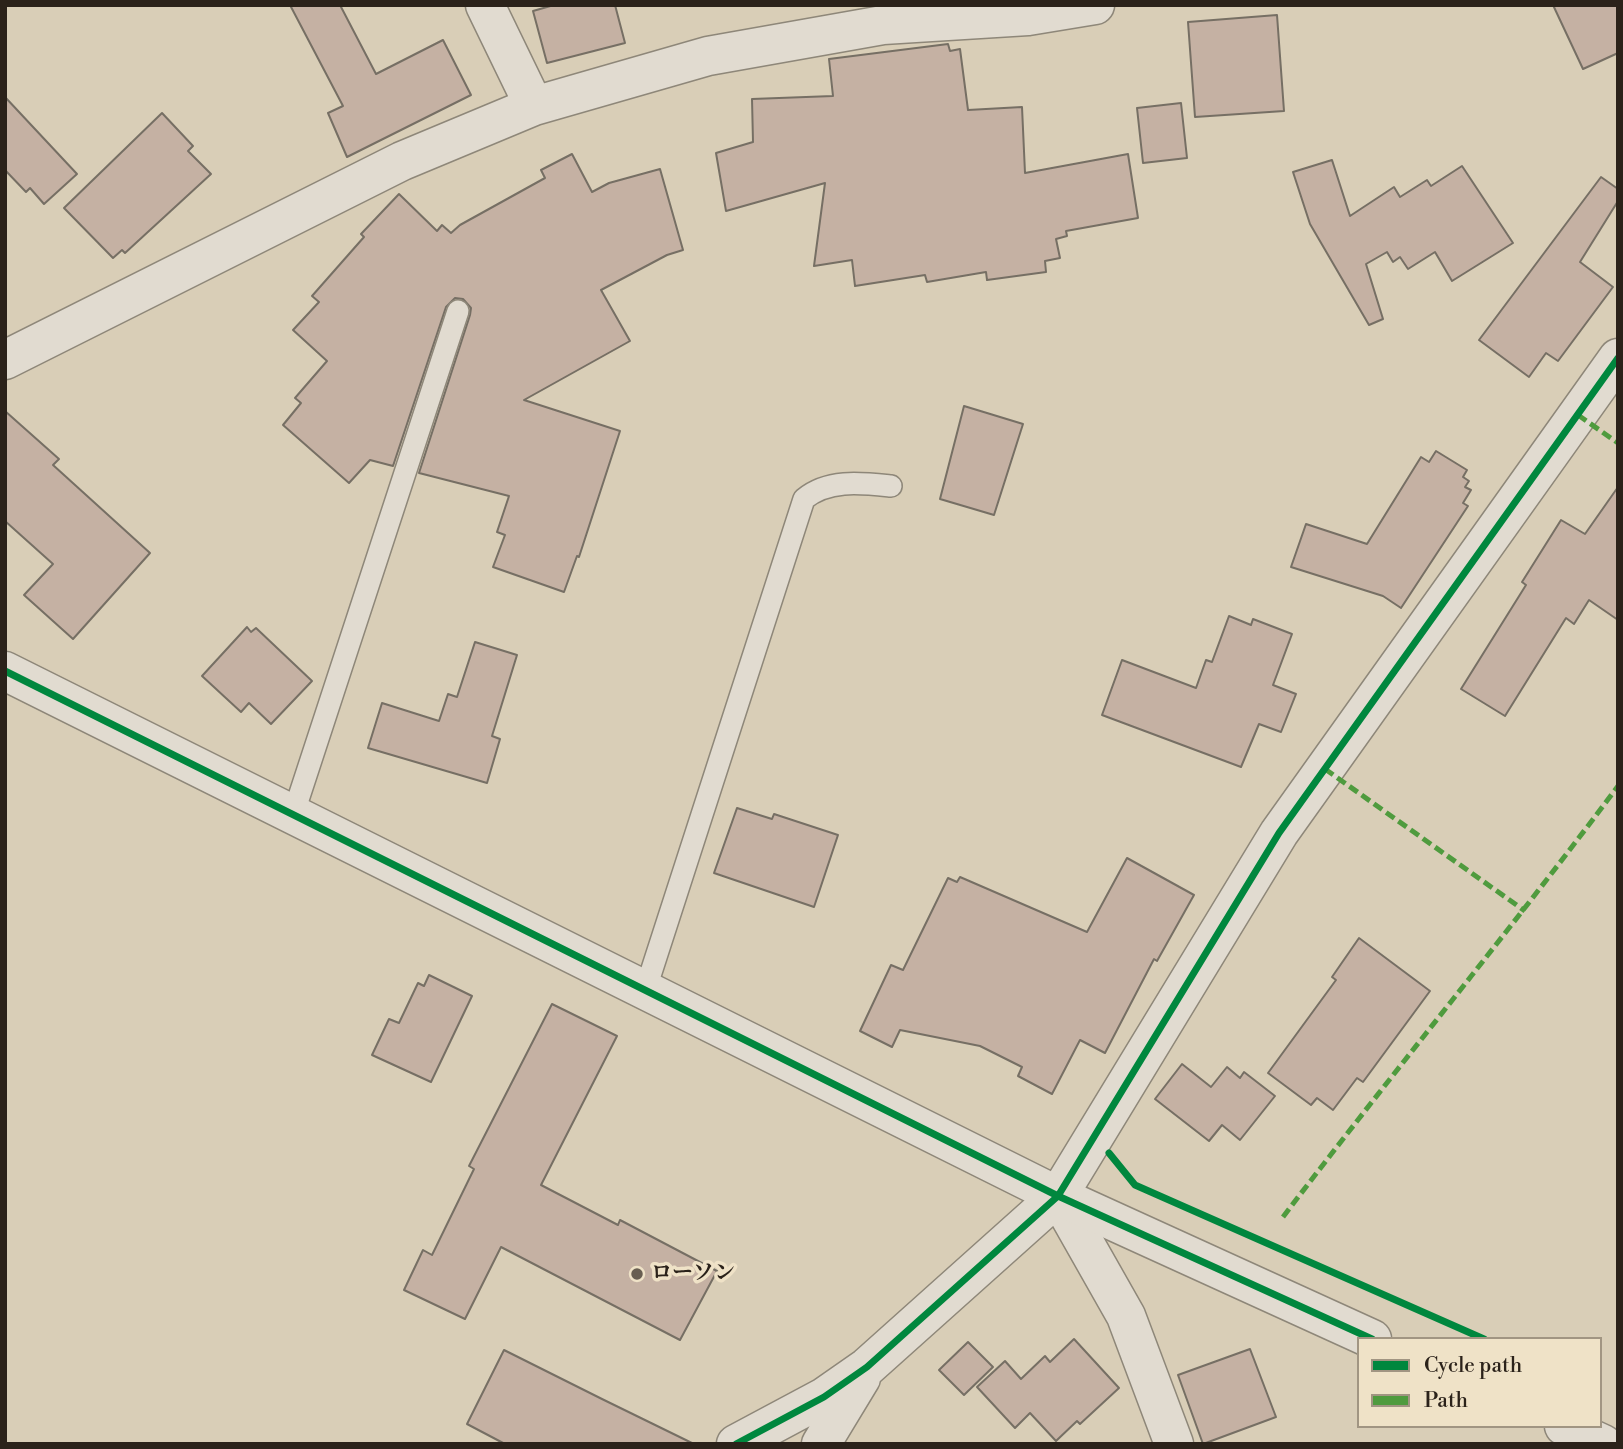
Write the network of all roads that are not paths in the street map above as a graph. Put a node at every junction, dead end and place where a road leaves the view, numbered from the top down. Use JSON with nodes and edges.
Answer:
{"nodes":[{"id":1,"x":485,"y":5,"type":"edge"},
{"id":2,"x":1095,"y":5,"type":"edge"},
{"id":3,"x":1027,"y":11,"type":"edge"},
{"id":4,"x":534,"y":106,"type":"junction"},
{"id":5,"x":457,"y":311,"type":"dead end"},
{"id":6,"x":1618,"y":358,"type":"edge"},
{"id":7,"x":5,"y":360,"type":"edge"},
{"id":8,"x":891,"y":486,"type":"dead end"},
{"id":9,"x":5,"y":671,"type":"edge"},
{"id":10,"x":293,"y":816,"type":"junction"},
{"id":11,"x":645,"y":991,"type":"junction"},
{"id":12,"x":1058,"y":1196,"type":"junction"},
{"id":13,"x":1368,"y":1337,"type":"edge"},
{"id":14,"x":867,"y":1367,"type":"junction"},
{"id":15,"x":1568,"y":1428,"type":"edge"},
{"id":16,"x":736,"y":1444,"type":"edge"},
{"id":17,"x":821,"y":1444,"type":"edge"},
{"id":18,"x":1174,"y":1444,"type":"edge"},
{"id":19,"x":1603,"y":1444,"type":"edge"}],
"edges":[{"from":1,"to":4,"type":"street"},
{"from":2,"to":3,"type":"street"},
{"from":3,"to":4,"type":"street"},
{"from":4,"to":7,"type":"street"},
{"from":5,"to":10,"type":"lane"},
{"from":6,"to":12,"type":"street"},
{"from":8,"to":11,"type":"lane"},
{"from":9,"to":10,"type":"street"},
{"from":10,"to":11,"type":"street"},
{"from":11,"to":12,"type":"street"},
{"from":12,"to":13,"type":"street"},
{"from":12,"to":14,"type":"street"},
{"from":12,"to":18,"type":"street"},
{"from":14,"to":16,"type":"street"},
{"from":14,"to":17,"type":"street"},
{"from":15,"to":19,"type":"street"}]}
